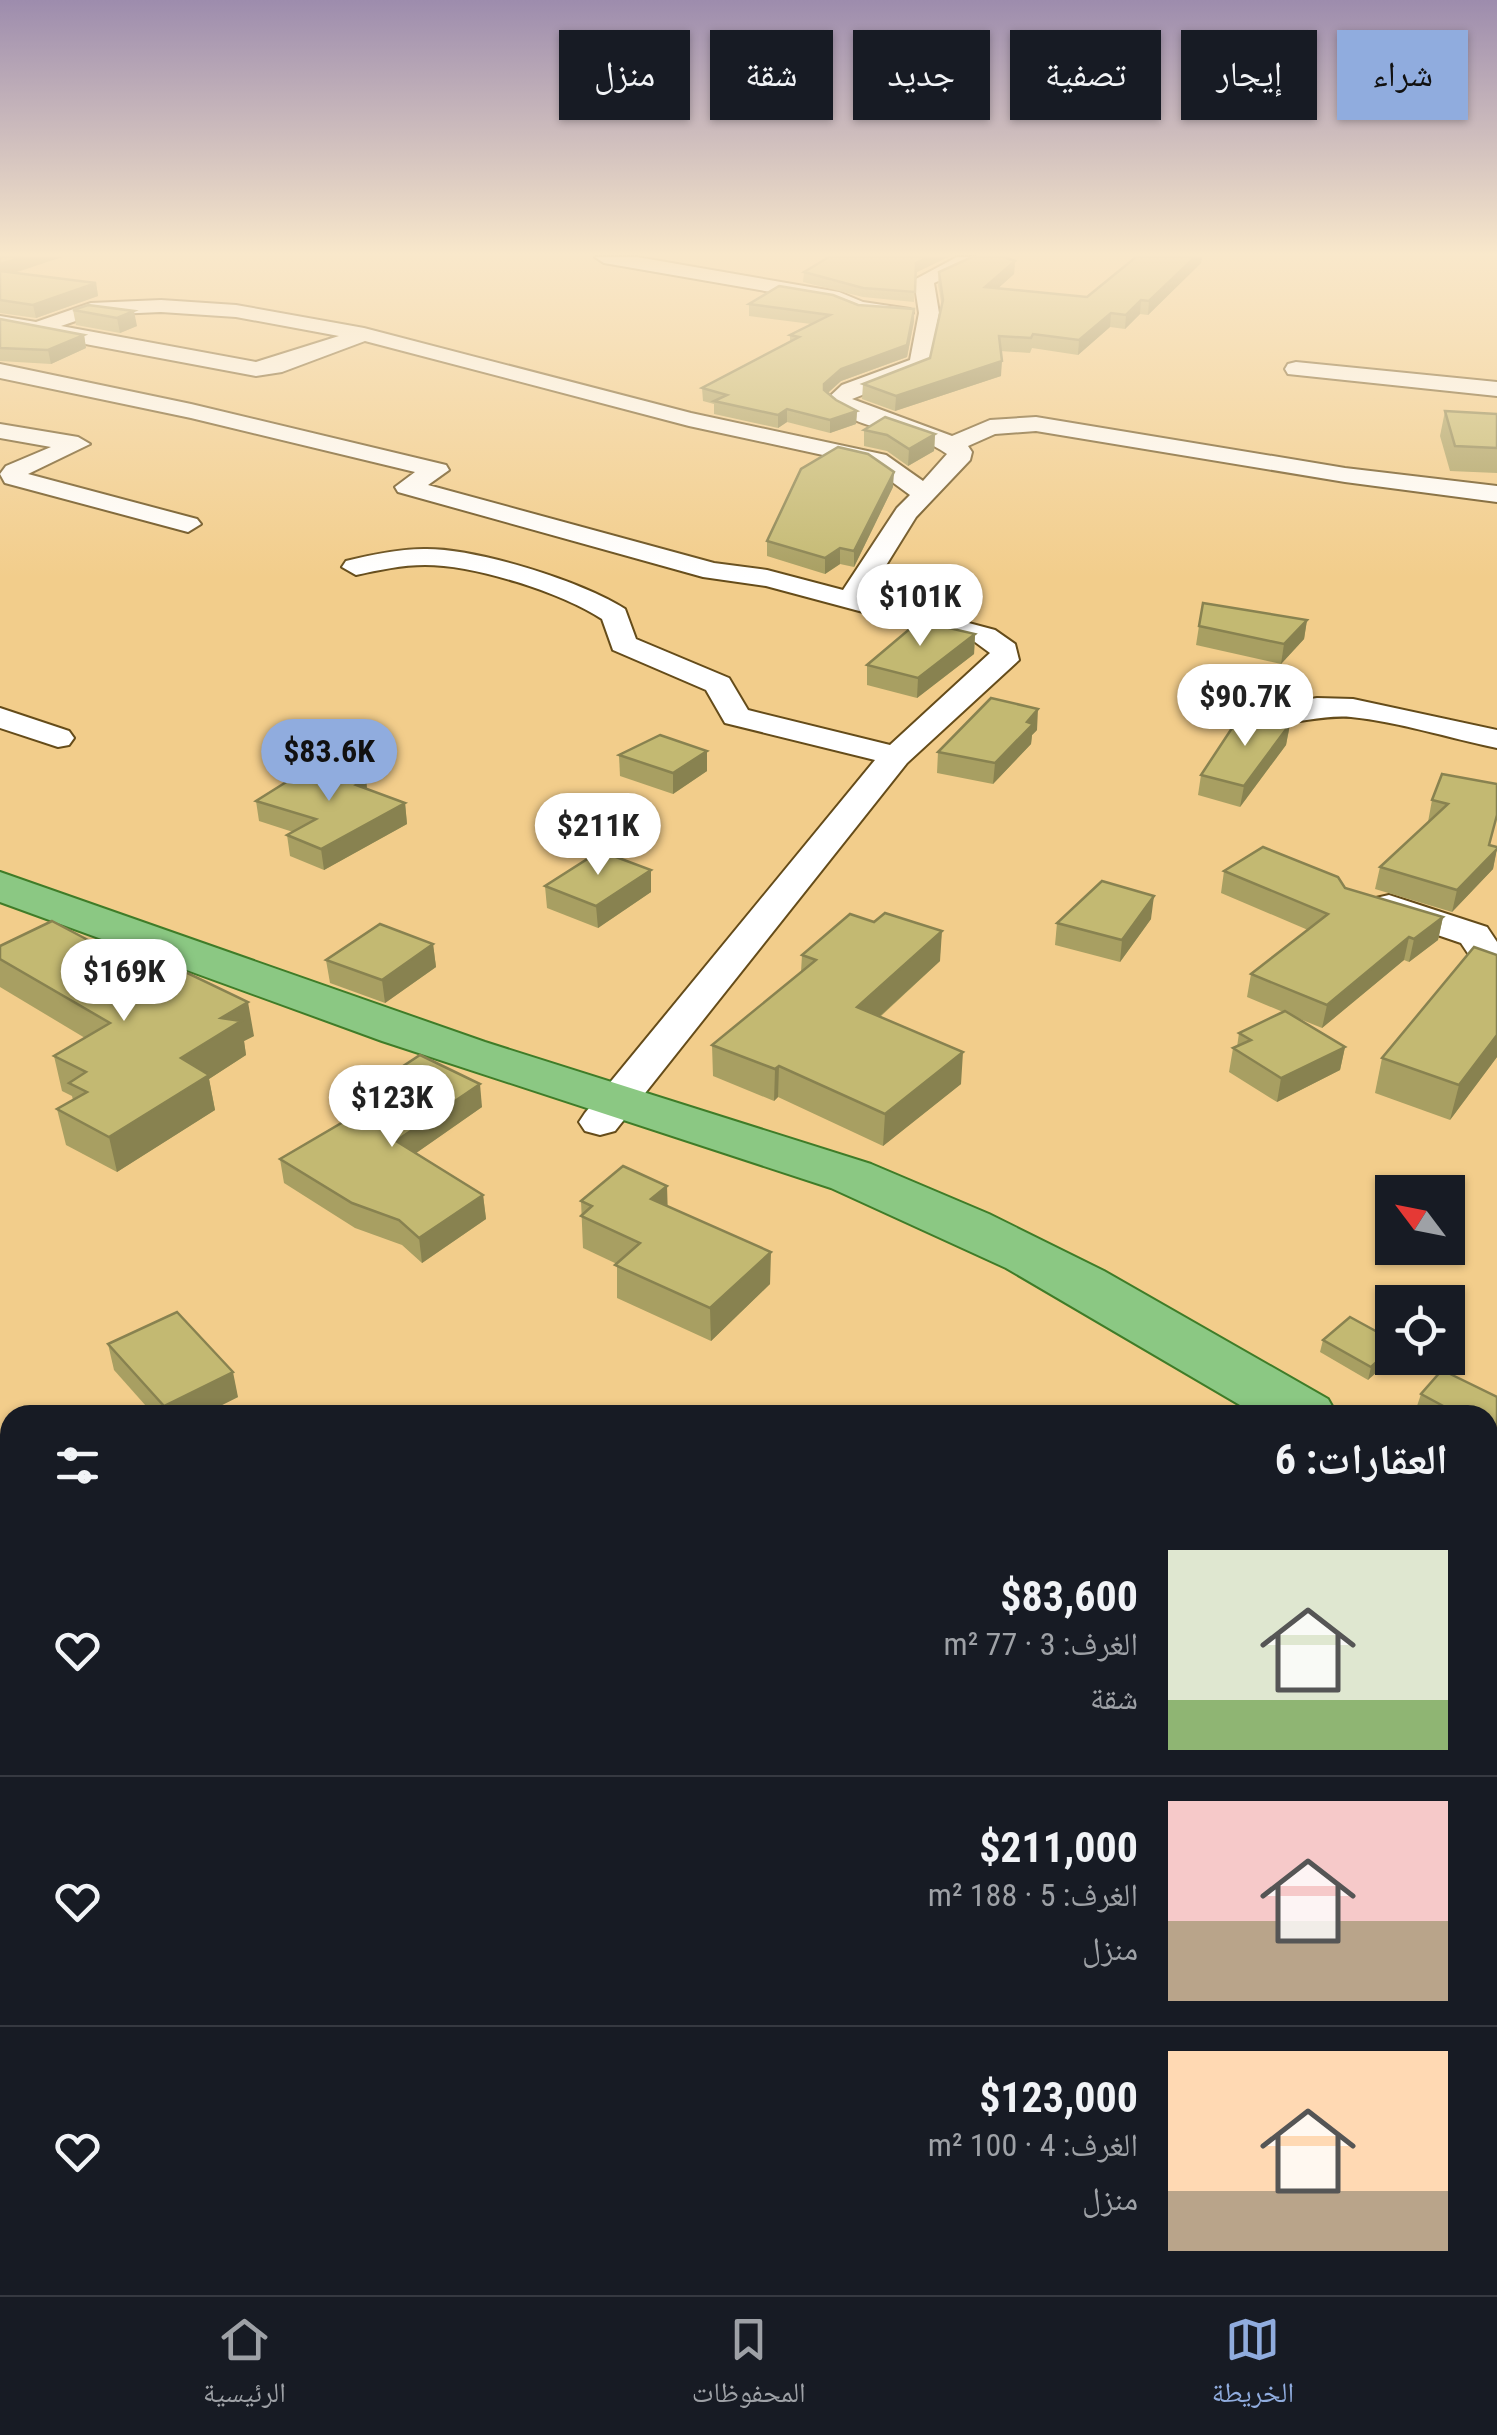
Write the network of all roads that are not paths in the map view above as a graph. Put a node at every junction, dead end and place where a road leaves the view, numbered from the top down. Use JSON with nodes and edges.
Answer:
{"nodes":[{"id":1,"x":230,"y":364,"type":"edge"},
{"id":2,"x":282,"y":364,"type":"edge"},
{"id":3,"x":487,"y":364,"type":"edge"},
{"id":4,"x":920,"y":364,"type":"edge"},
{"id":5,"x":1296,"y":369,"type":"dead end"},
{"id":6,"x":0,"y":371,"type":"edge"},
{"id":7,"x":1497,"y":390,"type":"edge"},
{"id":8,"x":0,"y":431,"type":"edge"},
{"id":9,"x":952,"y":445,"type":"junction"},
{"id":10,"x":925,"y":494,"type":"junction"},
{"id":11,"x":1497,"y":494,"type":"edge"},
{"id":12,"x":188,"y":524,"type":"dead end"},
{"id":13,"x":356,"y":567,"type":"dead end"},
{"id":14,"x":850,"y":600,"type":"junction"},
{"id":15,"x":1268,"y":714,"type":"edge"},
{"id":16,"x":0,"y":716,"type":"edge"},
{"id":17,"x":58,"y":738,"type":"dead end"},
{"id":18,"x":1497,"y":739,"type":"edge"},
{"id":19,"x":896,"y":756,"type":"junction"},
{"id":20,"x":0,"y":886,"type":"edge"},
{"id":21,"x":1355,"y":898,"type":"edge"},
{"id":22,"x":43,"y":923,"type":"edge"},
{"id":23,"x":1461,"y":952,"type":"dead end"},
{"id":24,"x":1496,"y":968,"type":"edge"},
{"id":25,"x":608,"y":1112,"type":"junction"},
{"id":26,"x":1227,"y":1405,"type":"edge"},
{"id":27,"x":1288,"y":1405,"type":"edge"}],
"edges":[{"from":1,"to":2,"type":"street"},
{"from":3,"to":10,"type":"street"},
{"from":4,"to":9,"type":"street"},
{"from":5,"to":7,"type":"street"},
{"from":6,"to":14,"type":"street"},
{"from":8,"to":12,"type":"street"},
{"from":9,"to":10,"type":"street"},
{"from":9,"to":11,"type":"street"},
{"from":10,"to":14,"type":"street"},
{"from":13,"to":19,"type":"street"},
{"from":14,"to":19,"type":"street"},
{"from":15,"to":18,"type":"street"},
{"from":16,"to":17,"type":"street"},
{"from":19,"to":25,"type":"street"},
{"from":20,"to":22,"type":"main road"},
{"from":21,"to":24,"type":"street"},
{"from":22,"to":25,"type":"main road"},
{"from":23,"to":24,"type":"street"},
{"from":25,"to":26,"type":"main road"},
{"from":25,"to":27,"type":"main road"}]}
